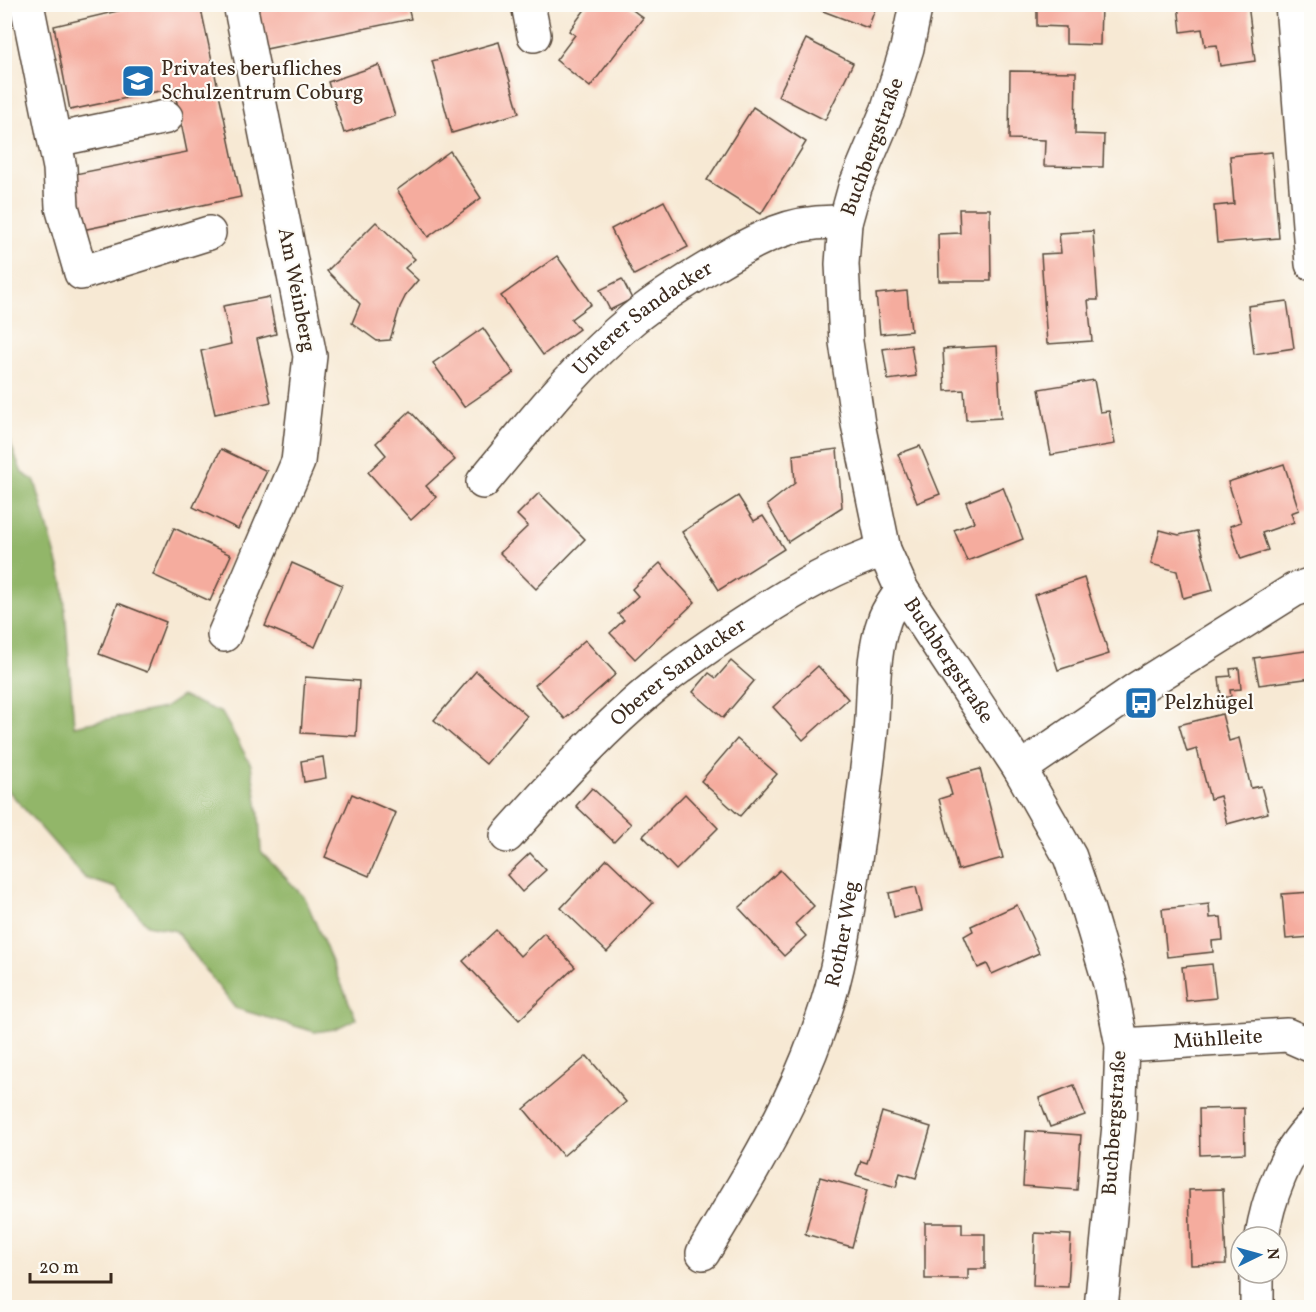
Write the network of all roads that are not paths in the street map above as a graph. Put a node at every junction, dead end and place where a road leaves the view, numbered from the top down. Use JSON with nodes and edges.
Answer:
{"nodes":[{"id":1,"x":27,"y":4,"type":"edge"},
{"id":2,"x":240,"y":4,"type":"edge"},
{"id":3,"x":916,"y":4,"type":"edge"},
{"id":4,"x":1292,"y":4,"type":"edge"},
{"id":5,"x":166,"y":117,"type":"dead end"},
{"id":6,"x":55,"y":140,"type":"junction"},
{"id":7,"x":845,"y":223,"type":"junction"},
{"id":8,"x":209,"y":233,"type":"dead end"},
{"id":9,"x":1311,"y":264,"type":"edge"},
{"id":10,"x":483,"y":482,"type":"dead end"},
{"id":11,"x":884,"y":550,"type":"junction"},
{"id":12,"x":1311,"y":584,"type":"edge"},
{"id":13,"x":902,"y":590,"type":"junction"},
{"id":14,"x":224,"y":635,"type":"dead end"},
{"id":15,"x":1020,"y":769,"type":"junction"},
{"id":16,"x":507,"y":836,"type":"dead end"},
{"id":17,"x":1122,"y":1046,"type":"junction"},
{"id":18,"x":1311,"y":1046,"type":"edge"},
{"id":19,"x":1311,"y":1126,"type":"edge"},
{"id":20,"x":1263,"y":1225,"type":"edge"},
{"id":21,"x":703,"y":1253,"type":"dead end"},
{"id":22,"x":1257,"y":1285,"type":"edge"},
{"id":23,"x":1101,"y":1308,"type":"edge"},
{"id":24,"x":1257,"y":1308,"type":"edge"}],
"edges":[{"from":1,"to":6,"type":"street"},
{"from":2,"to":14,"type":"street","name":"Am Weinberg"},
{"from":3,"to":7,"type":"street","name":"Buchbergstraße"},
{"from":4,"to":9,"type":"street"},
{"from":5,"to":6,"type":"street"},
{"from":6,"to":8,"type":"street"},
{"from":7,"to":10,"type":"street","name":"Unterer Sandacker"},
{"from":7,"to":11,"type":"street","name":"Buchbergstraße"},
{"from":11,"to":13,"type":"street","name":"Buchbergstraße"},
{"from":11,"to":16,"type":"street","name":"Oberer Sandacker"},
{"from":12,"to":15,"type":"street"},
{"from":13,"to":15,"type":"street","name":"Buchbergstraße"},
{"from":13,"to":21,"type":"street","name":"Rother Weg"},
{"from":15,"to":17,"type":"street","name":"Buchbergstraße"},
{"from":17,"to":18,"type":"street","name":"Mühlleite"},
{"from":17,"to":23,"type":"street","name":"Buchbergstraße"},
{"from":19,"to":20,"type":"street"},
{"from":22,"to":24,"type":"street"}]}
